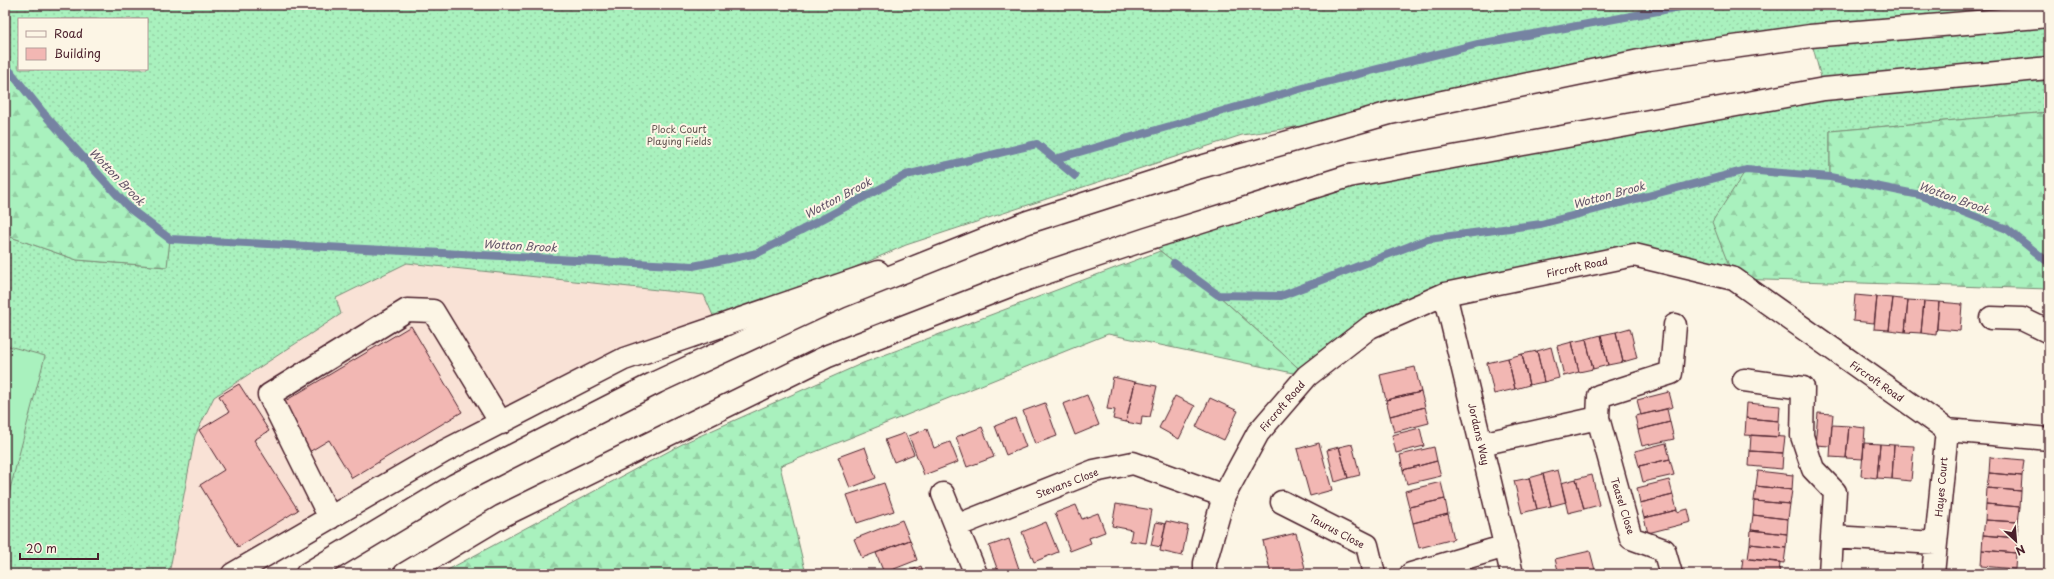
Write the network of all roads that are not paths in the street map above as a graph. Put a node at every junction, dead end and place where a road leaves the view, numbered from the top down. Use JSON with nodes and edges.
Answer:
{"nodes":[{"id":1,"x":2049,"y":16,"type":"edge"},
{"id":2,"x":2049,"y":68,"type":"edge"},
{"id":3,"x":1028,"y":222,"type":"junction"},
{"id":4,"x":1445,"y":294,"type":"junction"},
{"id":5,"x":1991,"y":318,"type":"dead end"},
{"id":6,"x":1676,"y":325,"type":"dead end"},
{"id":7,"x":2049,"y":332,"type":"edge"},
{"id":8,"x":1744,"y":380,"type":"dead end"},
{"id":9,"x":1598,"y":418,"type":"junction"},
{"id":10,"x":501,"y":422,"type":"junction"},
{"id":11,"x":1946,"y":430,"type":"junction"},
{"id":12,"x":2049,"y":439,"type":"edge"},
{"id":13,"x":1481,"y":444,"type":"junction"},
{"id":14,"x":944,"y":494,"type":"dead end"},
{"id":15,"x":1224,"y":496,"type":"junction"},
{"id":16,"x":1282,"y":502,"type":"dead end"},
{"id":17,"x":330,"y":518,"type":"junction"},
{"id":18,"x":956,"y":526,"type":"junction"},
{"id":19,"x":1832,"y":537,"type":"junction"},
{"id":20,"x":1936,"y":543,"type":"junction"},
{"id":21,"x":1506,"y":546,"type":"junction"},
{"id":22,"x":233,"y":574,"type":"edge"},
{"id":23,"x":307,"y":574,"type":"edge"},
{"id":24,"x":405,"y":574,"type":"edge"},
{"id":25,"x":976,"y":574,"type":"edge"},
{"id":26,"x":1205,"y":574,"type":"edge"},
{"id":27,"x":1374,"y":574,"type":"edge"},
{"id":28,"x":1411,"y":574,"type":"edge"},
{"id":29,"x":1512,"y":574,"type":"edge"},
{"id":30,"x":1671,"y":574,"type":"edge"},
{"id":31,"x":1830,"y":574,"type":"edge"},
{"id":32,"x":1933,"y":574,"type":"edge"}],
"edges":[{"from":1,"to":3,"type":"main road"},
{"from":2,"to":24,"type":"main road"},
{"from":3,"to":10,"type":"main road"},
{"from":3,"to":23,"type":"main road"},
{"from":4,"to":11,"type":"main road","name":"Fircroft Road"},
{"from":4,"to":13,"type":"main road","name":"Jordans Way"},
{"from":4,"to":15,"type":"main road","name":"Fircroft Road"},
{"from":5,"to":7,"type":"main road"},
{"from":6,"to":9,"type":"main road","name":"Teasel Close"},
{"from":8,"to":19,"type":"main road"},
{"from":9,"to":13,"type":"main road"},
{"from":9,"to":30,"type":"main road","name":"Teasel Close"},
{"from":10,"to":17,"type":"main road"},
{"from":10,"to":17,"type":"main road"},
{"from":11,"to":12,"type":"main road"},
{"from":11,"to":20,"type":"main road","name":"Hayes Court"},
{"from":13,"to":21,"type":"main road","name":"Jordans Way"},
{"from":14,"to":18,"type":"main road"},
{"from":15,"to":18,"type":"main road","name":"Stevans Close"},
{"from":15,"to":26,"type":"main road","name":"Fircroft Road"},
{"from":16,"to":27,"type":"main road","name":"Taurus Close"},
{"from":17,"to":22,"type":"main road"},
{"from":18,"to":25,"type":"main road"},
{"from":19,"to":20,"type":"main road"},
{"from":19,"to":31,"type":"main road"},
{"from":20,"to":32,"type":"main road","name":"Hayes Court"},
{"from":21,"to":28,"type":"main road"},
{"from":21,"to":29,"type":"main road","name":"Jordans Way"}]}
